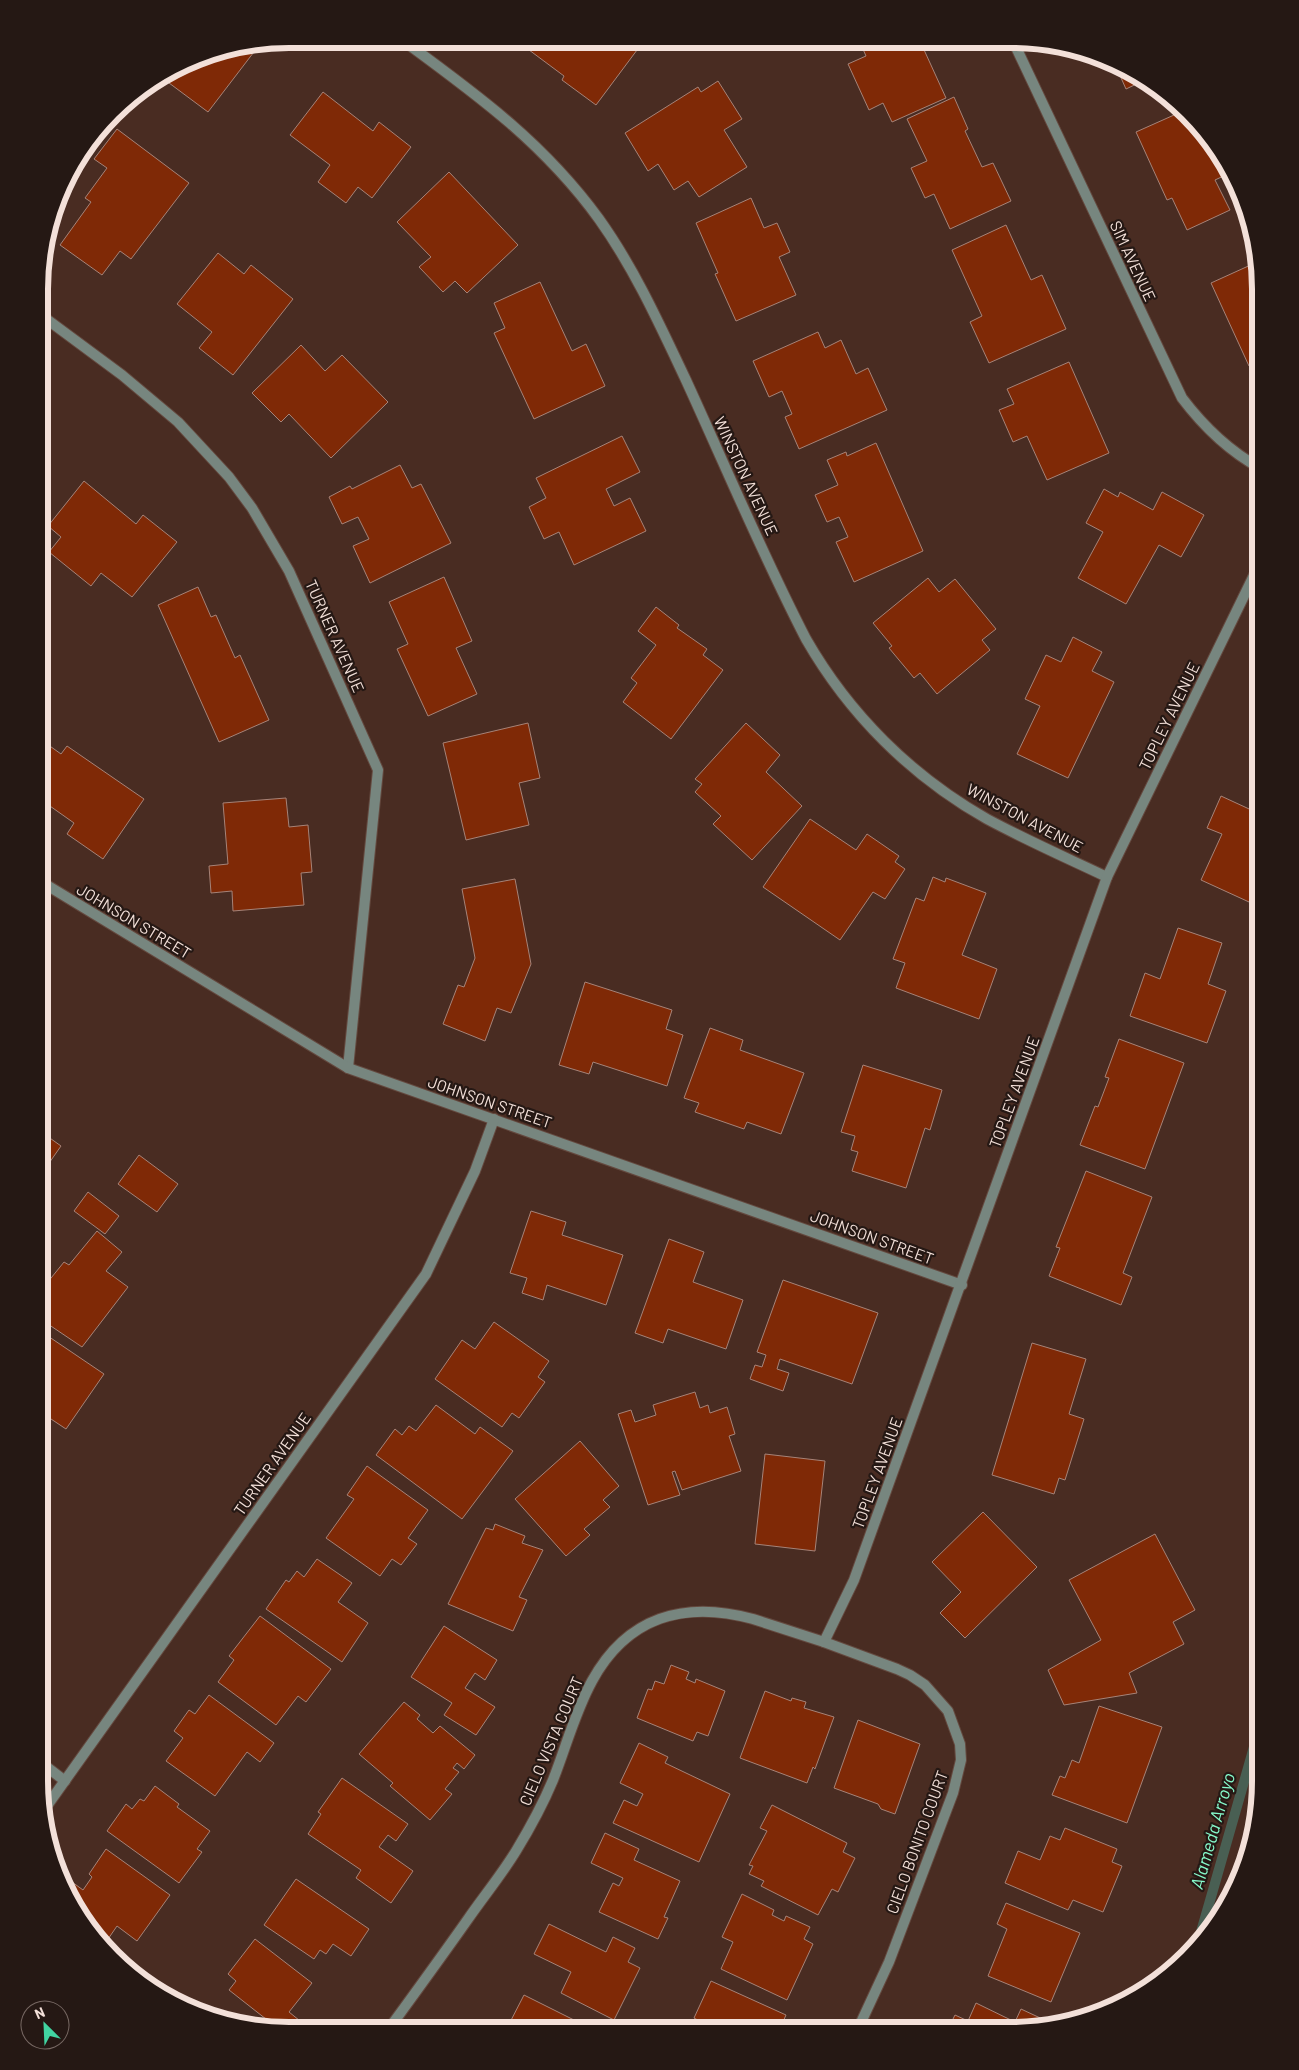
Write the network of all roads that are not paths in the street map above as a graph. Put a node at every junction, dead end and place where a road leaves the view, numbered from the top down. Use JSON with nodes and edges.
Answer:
{"nodes":[{"id":1,"x":413,"y":48,"type":"edge"},
{"id":2,"x":1016,"y":48,"type":"edge"},
{"id":3,"x":48,"y":320,"type":"edge"},
{"id":4,"x":1252,"y":463,"type":"edge"},
{"id":5,"x":1252,"y":579,"type":"edge"},
{"id":6,"x":1107,"y":877,"type":"junction"},
{"id":7,"x":48,"y":886,"type":"edge"},
{"id":8,"x":348,"y":1068,"type":"junction"},
{"id":9,"x":494,"y":1119,"type":"junction"},
{"id":10,"x":962,"y":1285,"type":"junction"},
{"id":11,"x":824,"y":1642,"type":"junction"},
{"id":12,"x":48,"y":1768,"type":"edge"},
{"id":13,"x":65,"y":1781,"type":"junction"},
{"id":14,"x":49,"y":1803,"type":"edge"},
{"id":15,"x":394,"y":2022,"type":"edge"},
{"id":16,"x":861,"y":2022,"type":"edge"}],
"edges":[{"from":1,"to":6,"type":"street","name":"WINSTON AVENUE"},
{"from":2,"to":4,"type":"street","name":"SIM AVENUE"},
{"from":3,"to":8,"type":"street","name":"TURNER AVENUE"},
{"from":5,"to":6,"type":"street","name":"TOPLEY AVENUE"},
{"from":6,"to":10,"type":"street","name":"TOPLEY AVENUE"},
{"from":7,"to":8,"type":"street","name":"JOHNSON STREET"},
{"from":8,"to":9,"type":"street","name":"JOHNSON STREET"},
{"from":9,"to":10,"type":"street","name":"JOHNSON STREET"},
{"from":9,"to":13,"type":"street","name":"TURNER AVENUE"},
{"from":10,"to":11,"type":"street","name":"TOPLEY AVENUE"},
{"from":11,"to":15,"type":"street","name":"CIELO VISTA COURT"},
{"from":11,"to":16,"type":"street","name":"CIELO BONITO COURT"},
{"from":12,"to":13,"type":"street"},
{"from":13,"to":14,"type":"street","name":"TURNER AVENUE"}]}
